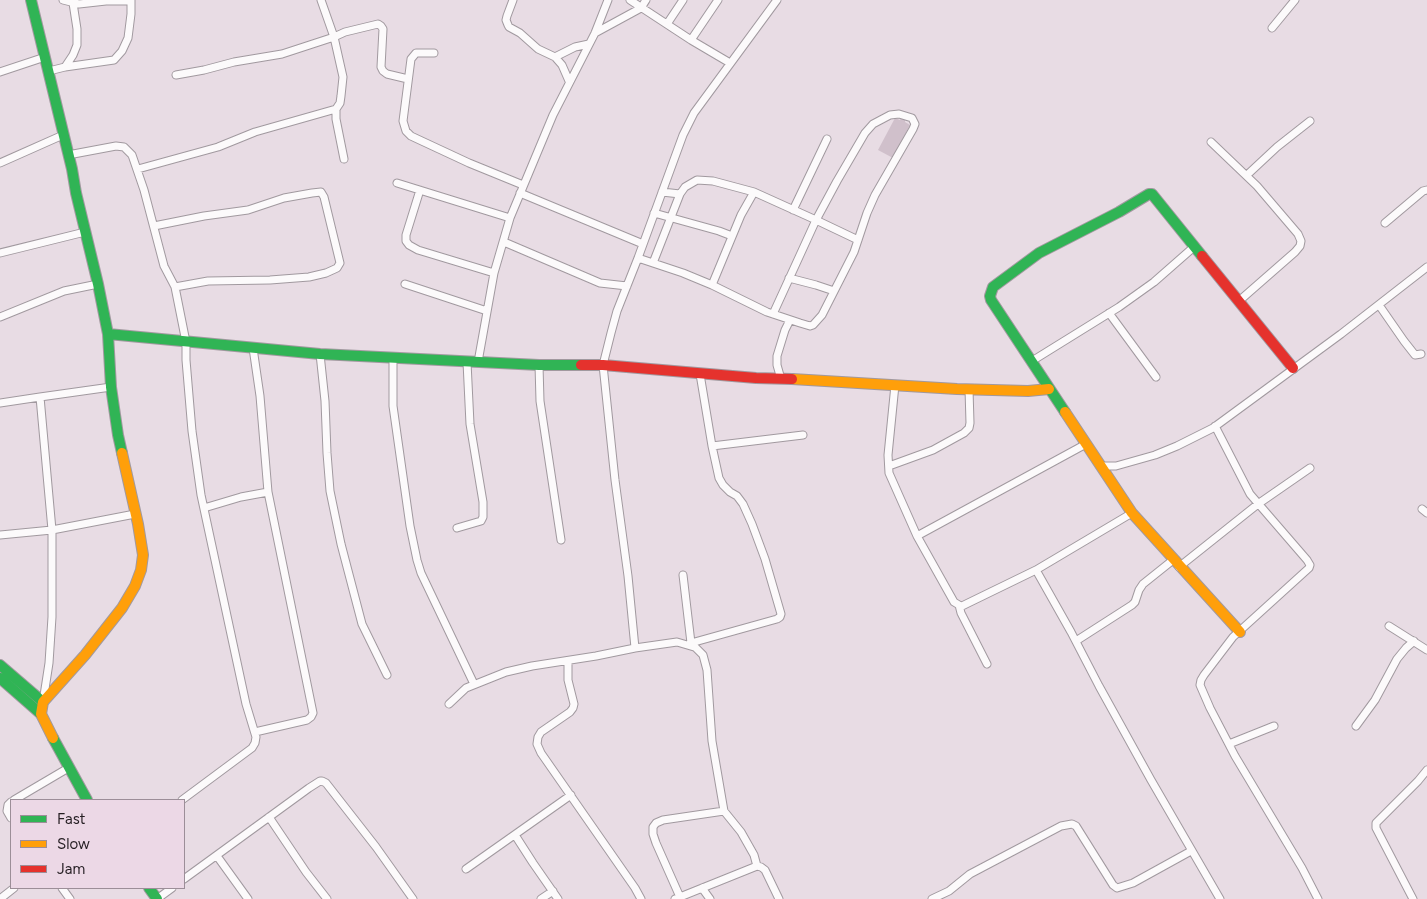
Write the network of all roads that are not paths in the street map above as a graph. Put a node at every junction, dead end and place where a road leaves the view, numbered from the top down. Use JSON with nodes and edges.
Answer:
{"nodes":[{"id":1,"x":31,"y":0,"type":"edge"},
{"id":2,"x":63,"y":0,"type":"edge"},
{"id":3,"x":131,"y":0,"type":"edge"},
{"id":4,"x":321,"y":0,"type":"edge"},
{"id":5,"x":514,"y":0,"type":"edge"},
{"id":6,"x":608,"y":0,"type":"edge"},
{"id":7,"x":630,"y":0,"type":"edge"},
{"id":8,"x":646,"y":0,"type":"edge"},
{"id":9,"x":683,"y":0,"type":"edge"},
{"id":10,"x":718,"y":0,"type":"edge"},
{"id":11,"x":777,"y":0,"type":"edge"},
{"id":12,"x":1295,"y":0,"type":"edge"},
{"id":13,"x":73,"y":3,"type":"junction"},
{"id":14,"x":640,"y":8,"type":"junction"},
{"id":15,"x":667,"y":24,"type":"junction"},
{"id":16,"x":1272,"y":28,"type":"dead end"},
{"id":17,"x":594,"y":33,"type":"junction"},
{"id":18,"x":334,"y":38,"type":"junction"},
{"id":19,"x":691,"y":40,"type":"junction"},
{"id":20,"x":589,"y":44,"type":"junction"},
{"id":21,"x":434,"y":53,"type":"dead end"},
{"id":22,"x":45,"y":56,"type":"junction"},
{"id":23,"x":554,"y":57,"type":"junction"},
{"id":24,"x":730,"y":63,"type":"junction"},
{"id":25,"x":65,"y":67,"type":"junction"},
{"id":26,"x":49,"y":71,"type":"junction"},
{"id":27,"x":0,"y":72,"type":"edge"},
{"id":28,"x":176,"y":75,"type":"dead end"},
{"id":29,"x":408,"y":79,"type":"junction"},
{"id":30,"x":570,"y":82,"type":"junction"},
{"id":31,"x":336,"y":109,"type":"junction"},
{"id":32,"x":1310,"y":121,"type":"dead end"},
{"id":33,"x":63,"y":135,"type":"junction"},
{"id":34,"x":828,"y":140,"type":"dead end"},
{"id":35,"x":1212,"y":142,"type":"dead end"},
{"id":36,"x":68,"y":155,"type":"junction"},
{"id":37,"x":344,"y":159,"type":"dead end"},
{"id":38,"x":0,"y":163,"type":"edge"},
{"id":39,"x":138,"y":169,"type":"junction"},
{"id":40,"x":1247,"y":175,"type":"junction"},
{"id":41,"x":397,"y":182,"type":"dead end"},
{"id":42,"x":523,"y":185,"type":"junction"},
{"id":43,"x":420,"y":190,"type":"junction"},
{"id":44,"x":1427,"y":190,"type":"edge"},
{"id":45,"x":662,"y":192,"type":"junction"},
{"id":46,"x":754,"y":192,"type":"junction"},
{"id":47,"x":520,"y":193,"type":"junction"},
{"id":48,"x":680,"y":194,"type":"junction"},
{"id":49,"x":793,"y":210,"type":"junction"},
{"id":50,"x":654,"y":214,"type":"junction"},
{"id":51,"x":510,"y":218,"type":"junction"},
{"id":52,"x":670,"y":218,"type":"junction"},
{"id":53,"x":816,"y":220,"type":"junction"},
{"id":54,"x":1385,"y":223,"type":"dead end"},
{"id":55,"x":154,"y":226,"type":"junction"},
{"id":56,"x":85,"y":232,"type":"junction"},
{"id":57,"x":732,"y":236,"type":"junction"},
{"id":58,"x":858,"y":240,"type":"junction"},
{"id":59,"x":504,"y":242,"type":"junction"},
{"id":60,"x":643,"y":244,"type":"junction"},
{"id":61,"x":1194,"y":246,"type":"junction"},
{"id":62,"x":0,"y":253,"type":"edge"},
{"id":63,"x":638,"y":258,"type":"junction"},
{"id":64,"x":653,"y":263,"type":"junction"},
{"id":65,"x":1427,"y":267,"type":"edge"},
{"id":66,"x":494,"y":273,"type":"junction"},
{"id":67,"x":789,"y":278,"type":"junction"},
{"id":68,"x":98,"y":284,"type":"junction"},
{"id":69,"x":405,"y":284,"type":"dead end"},
{"id":70,"x":712,"y":285,"type":"junction"},
{"id":71,"x":627,"y":286,"type":"junction"},
{"id":72,"x":174,"y":287,"type":"junction"},
{"id":73,"x":834,"y":291,"type":"junction"},
{"id":74,"x":1240,"y":301,"type":"junction"},
{"id":75,"x":1380,"y":305,"type":"junction"},
{"id":76,"x":487,"y":311,"type":"junction"},
{"id":77,"x":1109,"y":313,"type":"junction"},
{"id":78,"x":773,"y":314,"type":"junction"},
{"id":79,"x":0,"y":317,"type":"edge"},
{"id":80,"x":790,"y":320,"type":"junction"},
{"id":81,"x":108,"y":334,"type":"junction"},
{"id":82,"x":186,"y":342,"type":"junction"},
{"id":83,"x":253,"y":348,"type":"junction"},
{"id":84,"x":320,"y":354,"type":"junction"},
{"id":85,"x":1421,"y":354,"type":"dead end"},
{"id":86,"x":393,"y":358,"type":"junction"},
{"id":87,"x":1032,"y":361,"type":"junction"},
{"id":88,"x":467,"y":362,"type":"junction"},
{"id":89,"x":478,"y":362,"type":"junction"},
{"id":90,"x":539,"y":365,"type":"junction"},
{"id":91,"x":603,"y":365,"type":"junction"},
{"id":92,"x":1293,"y":368,"type":"junction"},
{"id":93,"x":700,"y":374,"type":"junction"},
{"id":94,"x":1156,"y":377,"type":"dead end"},
{"id":95,"x":780,"y":379,"type":"junction"},
{"id":96,"x":895,"y":385,"type":"junction"},
{"id":97,"x":111,"y":387,"type":"junction"},
{"id":98,"x":969,"y":389,"type":"junction"},
{"id":99,"x":1050,"y":389,"type":"junction"},
{"id":100,"x":40,"y":397,"type":"junction"},
{"id":101,"x":0,"y":404,"type":"edge"},
{"id":102,"x":1215,"y":426,"type":"junction"},
{"id":103,"x":803,"y":435,"type":"dead end"},
{"id":104,"x":1086,"y":444,"type":"junction"},
{"id":105,"x":712,"y":446,"type":"junction"},
{"id":106,"x":889,"y":466,"type":"junction"},
{"id":107,"x":1100,"y":466,"type":"junction"},
{"id":108,"x":1116,"y":466,"type":"junction"},
{"id":109,"x":1310,"y":468,"type":"dead end"},
{"id":110,"x":1107,"y":476,"type":"junction"},
{"id":111,"x":268,"y":492,"type":"junction"},
{"id":112,"x":1258,"y":504,"type":"junction"},
{"id":113,"x":204,"y":508,"type":"junction"},
{"id":114,"x":1132,"y":513,"type":"junction"},
{"id":115,"x":135,"y":514,"type":"junction"},
{"id":116,"x":457,"y":528,"type":"dead end"},
{"id":117,"x":52,"y":530,"type":"junction"},
{"id":118,"x":0,"y":535,"type":"edge"},
{"id":119,"x":917,"y":536,"type":"junction"},
{"id":120,"x":561,"y":540,"type":"dead end"},
{"id":121,"x":1176,"y":563,"type":"junction"},
{"id":122,"x":1036,"y":570,"type":"junction"},
{"id":123,"x":683,"y":575,"type":"dead end"},
{"id":124,"x":959,"y":606,"type":"junction"},
{"id":125,"x":1389,"y":626,"type":"dead end"},
{"id":126,"x":1240,"y":632,"type":"junction"},
{"id":127,"x":633,"y":635,"type":"junction"},
{"id":128,"x":1076,"y":641,"type":"junction"},
{"id":129,"x":1414,"y":641,"type":"junction"},
{"id":130,"x":693,"y":645,"type":"junction"},
{"id":131,"x":635,"y":648,"type":"junction"},
{"id":132,"x":1427,"y":650,"type":"edge"},
{"id":133,"x":624,"y":651,"type":"junction"},
{"id":134,"x":568,"y":661,"type":"junction"},
{"id":135,"x":987,"y":664,"type":"dead end"},
{"id":136,"x":0,"y":665,"type":"edge"},
{"id":137,"x":387,"y":675,"type":"dead end"},
{"id":138,"x":0,"y":678,"type":"edge"},
{"id":139,"x":474,"y":684,"type":"junction"},
{"id":140,"x":43,"y":702,"type":"junction"},
{"id":141,"x":449,"y":704,"type":"dead end"},
{"id":142,"x":41,"y":714,"type":"junction"},
{"id":143,"x":1274,"y":726,"type":"dead end"},
{"id":144,"x":1356,"y":726,"type":"dead end"},
{"id":145,"x":255,"y":732,"type":"junction"},
{"id":146,"x":1229,"y":744,"type":"junction"},
{"id":147,"x":70,"y":768,"type":"junction"},
{"id":148,"x":1427,"y":770,"type":"edge"},
{"id":149,"x":571,"y":795,"type":"junction"},
{"id":150,"x":16,"y":799,"type":"edge"},
{"id":151,"x":86,"y":799,"type":"edge"},
{"id":152,"x":183,"y":799,"type":"edge"},
{"id":153,"x":10,"y":803,"type":"edge"},
{"id":154,"x":724,"y":811,"type":"junction"},
{"id":155,"x":10,"y":816,"type":"edge"},
{"id":156,"x":269,"y":817,"type":"junction"},
{"id":157,"x":515,"y":835,"type":"junction"},
{"id":158,"x":1191,"y":851,"type":"junction"},
{"id":159,"x":217,"y":856,"type":"junction"},
{"id":160,"x":757,"y":866,"type":"junction"},
{"id":161,"x":466,"y":869,"type":"dead end"},
{"id":162,"x":185,"y":878,"type":"edge"},
{"id":163,"x":702,"y":888,"type":"junction"},
{"id":164,"x":13,"y":889,"type":"edge"},
{"id":165,"x":171,"y":889,"type":"edge"},
{"id":166,"x":553,"y":891,"type":"junction"},
{"id":167,"x":948,"y":895,"type":"edge"},
{"id":168,"x":677,"y":898,"type":"edge"},
{"id":169,"x":0,"y":899,"type":"edge"},
{"id":170,"x":157,"y":899,"type":"edge"},
{"id":171,"x":248,"y":899,"type":"edge"},
{"id":172,"x":327,"y":899,"type":"edge"},
{"id":173,"x":413,"y":899,"type":"edge"},
{"id":174,"x":541,"y":899,"type":"edge"},
{"id":175,"x":558,"y":899,"type":"edge"},
{"id":176,"x":641,"y":899,"type":"edge"},
{"id":177,"x":710,"y":899,"type":"edge"},
{"id":178,"x":779,"y":899,"type":"edge"},
{"id":179,"x":932,"y":899,"type":"edge"},
{"id":180,"x":1220,"y":899,"type":"edge"},
{"id":181,"x":1318,"y":899,"type":"edge"},
{"id":182,"x":1413,"y":899,"type":"edge"}],
"edges":[{"from":1,"to":22,"type":"street"},
{"from":2,"to":13,"type":"street"},
{"from":3,"to":13,"type":"street"},
{"from":3,"to":25,"type":"street"},
{"from":4,"to":18,"type":"street"},
{"from":5,"to":23,"type":"street"},
{"from":6,"to":17,"type":"street"},
{"from":7,"to":14,"type":"street"},
{"from":8,"to":14,"type":"street"},
{"from":9,"to":15,"type":"street"},
{"from":10,"to":19,"type":"street"},
{"from":11,"to":24,"type":"street"},
{"from":12,"to":16,"type":"street"},
{"from":13,"to":25,"type":"street"},
{"from":14,"to":15,"type":"street"},
{"from":14,"to":17,"type":"street"},
{"from":15,"to":19,"type":"street"},
{"from":17,"to":20,"type":"street"},
{"from":18,"to":28,"type":"street"},
{"from":18,"to":29,"type":"street"},
{"from":18,"to":31,"type":"street"},
{"from":19,"to":24,"type":"street"},
{"from":20,"to":23,"type":"street"},
{"from":20,"to":30,"type":"street"},
{"from":21,"to":29,"type":"street"},
{"from":22,"to":26,"type":"street"},
{"from":22,"to":27,"type":"street"},
{"from":23,"to":30,"type":"street"},
{"from":24,"to":45,"type":"street"},
{"from":25,"to":26,"type":"street"},
{"from":26,"to":33,"type":"street"},
{"from":29,"to":42,"type":"street"},
{"from":30,"to":42,"type":"street"},
{"from":31,"to":37,"type":"street"},
{"from":31,"to":39,"type":"street"},
{"from":32,"to":40,"type":"street"},
{"from":33,"to":36,"type":"street"},
{"from":33,"to":38,"type":"street"},
{"from":34,"to":49,"type":"street"},
{"from":35,"to":40,"type":"street"},
{"from":36,"to":39,"type":"street"},
{"from":36,"to":56,"type":"street"},
{"from":39,"to":55,"type":"street"},
{"from":40,"to":74,"type":"street"},
{"from":41,"to":43,"type":"street"},
{"from":42,"to":47,"type":"street"},
{"from":43,"to":51,"type":"street"},
{"from":43,"to":66,"type":"street"},
{"from":44,"to":54,"type":"street"},
{"from":45,"to":48,"type":"street"},
{"from":45,"to":50,"type":"street"},
{"from":46,"to":48,"type":"street"},
{"from":46,"to":49,"type":"street"},
{"from":46,"to":57,"type":"street"},
{"from":47,"to":51,"type":"street"},
{"from":47,"to":60,"type":"street"},
{"from":48,"to":52,"type":"street"},
{"from":49,"to":53,"type":"street"},
{"from":50,"to":52,"type":"street"},
{"from":50,"to":60,"type":"street"},
{"from":51,"to":59,"type":"street"},
{"from":52,"to":57,"type":"street"},
{"from":52,"to":64,"type":"street"},
{"from":53,"to":58,"type":"street"},
{"from":53,"to":58,"type":"street"},
{"from":53,"to":67,"type":"street"},
{"from":55,"to":72,"type":"street"},
{"from":55,"to":72,"type":"street"},
{"from":56,"to":62,"type":"street"},
{"from":56,"to":68,"type":"street"},
{"from":57,"to":70,"type":"street"},
{"from":58,"to":73,"type":"street"},
{"from":59,"to":66,"type":"street"},
{"from":59,"to":71,"type":"street"},
{"from":60,"to":63,"type":"street"},
{"from":61,"to":74,"type":"street"},
{"from":61,"to":77,"type":"street"},
{"from":61,"to":87,"type":"street"},
{"from":63,"to":64,"type":"street"},
{"from":63,"to":71,"type":"street"},
{"from":64,"to":70,"type":"street"},
{"from":65,"to":75,"type":"street"},
{"from":66,"to":76,"type":"street"},
{"from":67,"to":73,"type":"street"},
{"from":67,"to":78,"type":"street"},
{"from":68,"to":79,"type":"street"},
{"from":68,"to":81,"type":"street"},
{"from":69,"to":76,"type":"street"},
{"from":70,"to":78,"type":"street"},
{"from":71,"to":91,"type":"street"},
{"from":72,"to":82,"type":"street"},
{"from":73,"to":80,"type":"street"},
{"from":74,"to":92,"type":"street"},
{"from":75,"to":85,"type":"street"},
{"from":75,"to":92,"type":"street"},
{"from":76,"to":89,"type":"street"},
{"from":77,"to":87,"type":"street"},
{"from":77,"to":94,"type":"street"},
{"from":78,"to":80,"type":"street"},
{"from":80,"to":95,"type":"street"},
{"from":81,"to":82,"type":"street"},
{"from":81,"to":97,"type":"street"},
{"from":82,"to":83,"type":"street"},
{"from":82,"to":113,"type":"street"},
{"from":83,"to":84,"type":"street"},
{"from":83,"to":111,"type":"street"},
{"from":84,"to":86,"type":"street"},
{"from":84,"to":137,"type":"street"},
{"from":86,"to":88,"type":"street"},
{"from":86,"to":139,"type":"street"},
{"from":87,"to":99,"type":"street"},
{"from":88,"to":89,"type":"street"},
{"from":88,"to":116,"type":"street"},
{"from":89,"to":90,"type":"street"},
{"from":90,"to":91,"type":"street"},
{"from":90,"to":120,"type":"street"},
{"from":91,"to":93,"type":"street"},
{"from":91,"to":127,"type":"street"},
{"from":92,"to":102,"type":"street"},
{"from":93,"to":95,"type":"street"},
{"from":93,"to":105,"type":"street"},
{"from":95,"to":96,"type":"street"},
{"from":96,"to":98,"type":"street"},
{"from":96,"to":106,"type":"street"},
{"from":97,"to":100,"type":"street"},
{"from":97,"to":115,"type":"street"},
{"from":98,"to":99,"type":"street"},
{"from":98,"to":106,"type":"street"},
{"from":99,"to":104,"type":"street"},
{"from":100,"to":101,"type":"street"},
{"from":100,"to":117,"type":"street"},
{"from":102,"to":108,"type":"street"},
{"from":102,"to":112,"type":"street"},
{"from":103,"to":105,"type":"street"},
{"from":104,"to":107,"type":"street"},
{"from":104,"to":119,"type":"street"},
{"from":105,"to":130,"type":"street"},
{"from":106,"to":119,"type":"street"},
{"from":107,"to":108,"type":"street"},
{"from":107,"to":110,"type":"street"},
{"from":108,"to":110,"type":"street"},
{"from":109,"to":112,"type":"street"},
{"from":110,"to":114,"type":"street"},
{"from":111,"to":113,"type":"street"},
{"from":111,"to":145,"type":"street"},
{"from":112,"to":121,"type":"street"},
{"from":112,"to":126,"type":"street"},
{"from":113,"to":145,"type":"street"},
{"from":114,"to":121,"type":"street"},
{"from":114,"to":122,"type":"street"},
{"from":115,"to":117,"type":"street"},
{"from":115,"to":140,"type":"street"},
{"from":117,"to":118,"type":"street"},
{"from":117,"to":140,"type":"street"},
{"from":119,"to":124,"type":"street"},
{"from":121,"to":126,"type":"street"},
{"from":121,"to":128,"type":"street"},
{"from":122,"to":124,"type":"street"},
{"from":122,"to":128,"type":"street"},
{"from":123,"to":130,"type":"street"},
{"from":124,"to":135,"type":"street"},
{"from":125,"to":129,"type":"street"},
{"from":126,"to":146,"type":"street"},
{"from":127,"to":131,"type":"street"},
{"from":127,"to":133,"type":"street"},
{"from":128,"to":158,"type":"street"},
{"from":129,"to":132,"type":"street"},
{"from":129,"to":144,"type":"street"},
{"from":130,"to":131,"type":"street"},
{"from":130,"to":154,"type":"street"},
{"from":131,"to":133,"type":"street"},
{"from":133,"to":134,"type":"street"},
{"from":134,"to":139,"type":"street"},
{"from":134,"to":149,"type":"street"},
{"from":136,"to":140,"type":"street"},
{"from":138,"to":142,"type":"street"},
{"from":139,"to":141,"type":"street"},
{"from":140,"to":142,"type":"street"},
{"from":142,"to":147,"type":"street"},
{"from":143,"to":146,"type":"street"},
{"from":145,"to":152,"type":"street"},
{"from":146,"to":181,"type":"street"},
{"from":147,"to":150,"type":"street"},
{"from":147,"to":151,"type":"street"},
{"from":148,"to":182,"type":"street"},
{"from":149,"to":157,"type":"street"},
{"from":149,"to":176,"type":"street"},
{"from":153,"to":155,"type":"street"},
{"from":154,"to":160,"type":"street"},
{"from":154,"to":168,"type":"street"},
{"from":156,"to":159,"type":"street"},
{"from":156,"to":172,"type":"street"},
{"from":156,"to":173,"type":"street"},
{"from":157,"to":161,"type":"street"},
{"from":157,"to":166,"type":"street"},
{"from":158,"to":167,"type":"street"},
{"from":158,"to":180,"type":"street"},
{"from":159,"to":162,"type":"street"},
{"from":159,"to":171,"type":"street"},
{"from":160,"to":163,"type":"street"},
{"from":160,"to":178,"type":"street"},
{"from":163,"to":168,"type":"street"},
{"from":163,"to":177,"type":"street"},
{"from":164,"to":169,"type":"street"},
{"from":165,"to":170,"type":"street"},
{"from":166,"to":174,"type":"street"},
{"from":166,"to":175,"type":"street"},
{"from":167,"to":179,"type":"street"}]}
